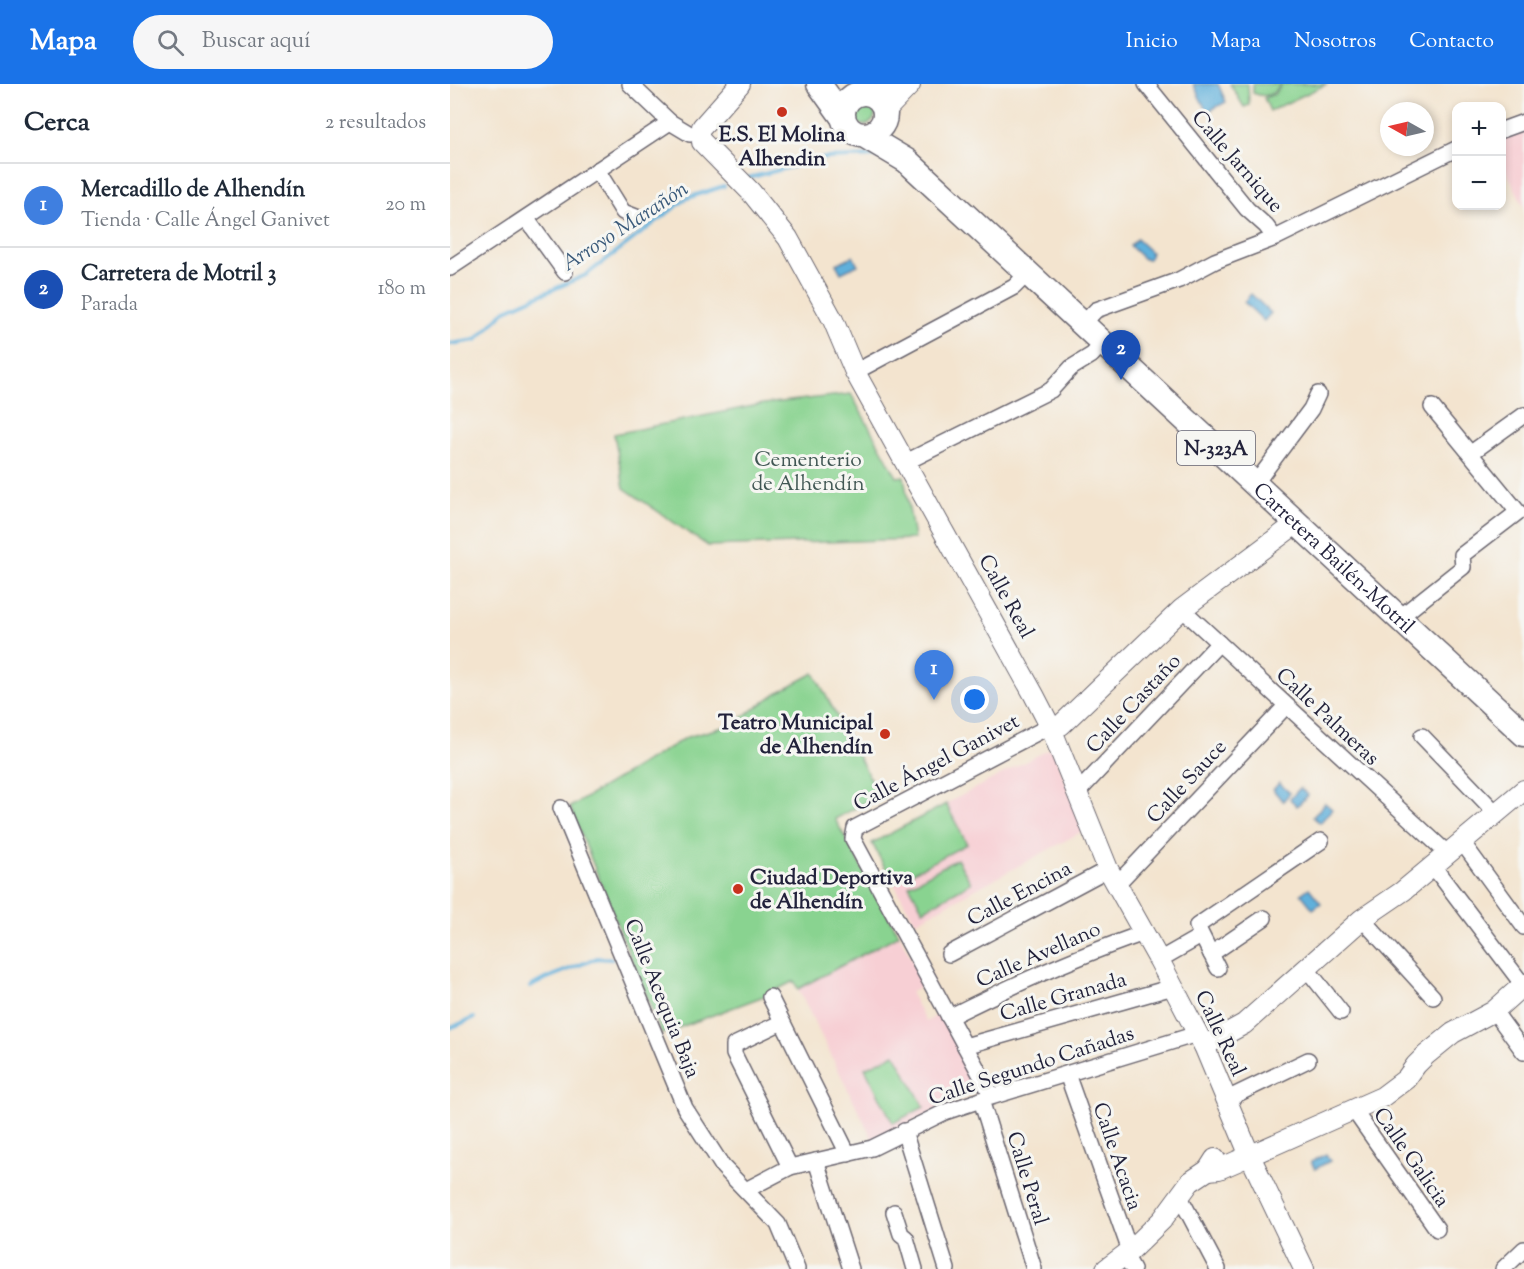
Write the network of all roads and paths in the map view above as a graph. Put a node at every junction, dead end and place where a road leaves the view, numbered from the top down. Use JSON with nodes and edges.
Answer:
{"nodes":[{"id":1,"x":630,"y":84,"type":"edge"},
{"id":2,"x":740,"y":84,"type":"edge"},
{"id":3,"x":819,"y":84,"type":"edge"},
{"id":4,"x":831,"y":84,"type":"edge"},
{"id":5,"x":910,"y":84,"type":"edge"},
{"id":6,"x":1146,"y":84,"type":"edge"},
{"id":7,"x":873,"y":112,"type":"junction"},
{"id":8,"x":670,"y":122,"type":"junction"},
{"id":9,"x":1524,"y":122,"type":"edge"},
{"id":10,"x":1506,"y":129,"type":"edge"},
{"id":11,"x":698,"y":134,"type":"junction"},
{"id":12,"x":1452,"y":151,"type":"edge"},
{"id":13,"x":597,"y":170,"type":"junction"},
{"id":14,"x":636,"y":217,"type":"dead end"},
{"id":15,"x":526,"y":218,"type":"junction"},
{"id":16,"x":1275,"y":238,"type":"junction"},
{"id":17,"x":450,"y":268,"type":"edge"},
{"id":18,"x":565,"y":272,"type":"dead end"},
{"id":19,"x":1028,"y":273,"type":"junction"},
{"id":20,"x":1083,"y":324,"type":"junction"},
{"id":21,"x":1103,"y":343,"type":"junction"},
{"id":22,"x":855,"y":372,"type":"junction"},
{"id":23,"x":1318,"y":394,"type":"dead end"},
{"id":24,"x":1432,"y":407,"type":"dead end"},
{"id":25,"x":1524,"y":415,"type":"edge"},
{"id":26,"x":1472,"y":453,"type":"junction"},
{"id":27,"x":906,"y":462,"type":"junction"},
{"id":28,"x":1255,"y":484,"type":"junction"},
{"id":29,"x":1297,"y":523,"type":"junction"},
{"id":30,"x":1182,"y":609,"type":"junction"},
{"id":31,"x":1399,"y":618,"type":"junction"},
{"id":32,"x":1219,"y":643,"type":"junction"},
{"id":33,"x":1286,"y":706,"type":"junction"},
{"id":34,"x":1051,"y":728,"type":"junction"},
{"id":35,"x":1524,"y":734,"type":"edge"},
{"id":36,"x":1422,"y":736,"type":"dead end"},
{"id":37,"x":1524,"y":790,"type":"edge"},
{"id":38,"x":1078,"y":792,"type":"junction"},
{"id":39,"x":561,"y":808,"type":"dead end"},
{"id":40,"x":1496,"y":813,"type":"junction"},
{"id":41,"x":1321,"y":841,"type":"dead end"},
{"id":42,"x":1456,"y":850,"type":"junction"},
{"id":43,"x":1436,"y":870,"type":"dead end"},
{"id":44,"x":1112,"y":877,"type":"junction"},
{"id":45,"x":1264,"y":918,"type":"dead end"},
{"id":46,"x":1362,"y":920,"type":"junction"},
{"id":47,"x":1524,"y":927,"type":"edge"},
{"id":48,"x":1144,"y":933,"type":"junction"},
{"id":49,"x":1201,"y":936,"type":"junction"},
{"id":50,"x":949,"y":954,"type":"dead end"},
{"id":51,"x":1211,"y":954,"type":"junction"},
{"id":52,"x":1159,"y":960,"type":"junction"},
{"id":53,"x":1218,"y":968,"type":"dead end"},
{"id":54,"x":1306,"y":968,"type":"junction"},
{"id":55,"x":1524,"y":985,"type":"edge"},
{"id":56,"x":1173,"y":987,"type":"junction"},
{"id":57,"x":770,"y":997,"type":"dead end"},
{"id":58,"x":1433,"y":997,"type":"dead end"},
{"id":59,"x":1494,"y":1011,"type":"junction"},
{"id":60,"x":1341,"y":1012,"type":"dead end"},
{"id":61,"x":949,"y":1017,"type":"junction"},
{"id":62,"x":782,"y":1022,"type":"junction"},
{"id":63,"x":1201,"y":1040,"type":"junction"},
{"id":64,"x":965,"y":1046,"type":"junction"},
{"id":65,"x":1524,"y":1052,"type":"edge"},
{"id":66,"x":1308,"y":1060,"type":"dead end"},
{"id":67,"x":1067,"y":1074,"type":"junction"},
{"id":68,"x":987,"y":1098,"type":"junction"},
{"id":69,"x":1225,"y":1100,"type":"junction"},
{"id":70,"x":1353,"y":1109,"type":"junction"},
{"id":71,"x":904,"y":1131,"type":"junction"},
{"id":72,"x":1246,"y":1148,"type":"junction"},
{"id":73,"x":848,"y":1154,"type":"junction"},
{"id":74,"x":816,"y":1161,"type":"junction"},
{"id":75,"x":790,"y":1167,"type":"junction"},
{"id":76,"x":746,"y":1190,"type":"junction"},
{"id":77,"x":1180,"y":1197,"type":"junction"},
{"id":78,"x":894,"y":1212,"type":"dead end"},
{"id":79,"x":1437,"y":1229,"type":"dead end"},
{"id":80,"x":1524,"y":1249,"type":"edge"},
{"id":81,"x":1129,"y":1258,"type":"edge"},
{"id":82,"x":1506,"y":1268,"type":"edge"},
{"id":83,"x":798,"y":1269,"type":"edge"},
{"id":84,"x":850,"y":1269,"type":"edge"},
{"id":85,"x":915,"y":1269,"type":"edge"},
{"id":86,"x":947,"y":1269,"type":"edge"},
{"id":87,"x":1034,"y":1269,"type":"edge"},
{"id":88,"x":1106,"y":1269,"type":"edge"},
{"id":89,"x":1218,"y":1269,"type":"edge"},
{"id":90,"x":1304,"y":1269,"type":"edge"}],
"edges":[{"from":1,"to":8,"type":"street"},
{"from":2,"to":11,"type":"street"},
{"from":3,"to":7,"type":"main road"},
{"from":4,"to":7,"type":"main road","name":"Carretera Bailén-Motril","number":"N-323A"},
{"from":5,"to":7,"type":"street"},
{"from":6,"to":16,"type":"street","name":"Calle Jarnique"},
{"from":7,"to":19,"type":"main road","name":"Carretera Bailén-Motril","number":"N-323A"},
{"from":8,"to":11,"type":"street"},
{"from":8,"to":13,"type":"street"},
{"from":9,"to":10,"type":"street"},
{"from":11,"to":22,"type":"street","name":"Calle Real"},
{"from":12,"to":16,"type":"street"},
{"from":13,"to":14,"type":"street"},
{"from":13,"to":15,"type":"street"},
{"from":15,"to":17,"type":"street"},
{"from":15,"to":18,"type":"street"},
{"from":16,"to":20,"type":"street"},
{"from":19,"to":20,"type":"main road","name":"Carretera Bailén-Motril","number":"N-323A"},
{"from":19,"to":22,"type":"street"},
{"from":20,"to":21,"type":"main road","name":"Carretera Bailén-Motril","number":"N-323A"},
{"from":21,"to":27,"type":"street"},
{"from":21,"to":28,"type":"main road","name":"Carretera Bailén-Motril","number":"N-323A"},
{"from":22,"to":27,"type":"street","name":"Calle Real"},
{"from":23,"to":28,"type":"street"},
{"from":24,"to":26,"type":"street"},
{"from":25,"to":26,"type":"street"},
{"from":26,"to":31,"type":"street"},
{"from":27,"to":34,"type":"street","name":"Calle Real"},
{"from":28,"to":29,"type":"main road","name":"Carretera Bailén-Motril","number":"N-323A"},
{"from":29,"to":30,"type":"street"},
{"from":29,"to":31,"type":"main road","name":"Carretera Bailén-Motril","number":"N-323A"},
{"from":30,"to":32,"type":"street","name":"Calle Palmeras"},
{"from":30,"to":34,"type":"street"},
{"from":31,"to":35,"type":"main road","name":"Carretera Bailén-Motril","number":"N-323A"},
{"from":32,"to":33,"type":"street","name":"Calle Palmeras"},
{"from":32,"to":38,"type":"street","name":"Calle Castaño"},
{"from":33,"to":42,"type":"street","name":"Calle Palmeras"},
{"from":33,"to":44,"type":"street","name":"Calle Sauce"},
{"from":34,"to":38,"type":"street","name":"Calle Real"},
{"from":34,"to":61,"type":"street","name":"Calle Ángel Ganivet"},
{"from":36,"to":40,"type":"street"},
{"from":37,"to":40,"type":"street"},
{"from":38,"to":44,"type":"street","name":"Calle Real"},
{"from":39,"to":76,"type":"street","name":"Calle Acequia Baja"},
{"from":40,"to":42,"type":"street"},
{"from":41,"to":49,"type":"street"},
{"from":42,"to":46,"type":"street"},
{"from":42,"to":47,"type":"street","name":"Calle Palmeras"},
{"from":43,"to":55,"type":"street"},
{"from":44,"to":48,"type":"street","name":"Calle Real"},
{"from":44,"to":50,"type":"street","name":"Calle Encina"},
{"from":45,"to":51,"type":"street"},
{"from":46,"to":54,"type":"street"},
{"from":46,"to":58,"type":"street"},
{"from":48,"to":52,"type":"street","name":"Calle Real"},
{"from":48,"to":61,"type":"street","name":"Calle Avellano"},
{"from":49,"to":51,"type":"street"},
{"from":49,"to":52,"type":"street"},
{"from":51,"to":53,"type":"street"},
{"from":52,"to":56,"type":"street","name":"Calle Real"},
{"from":54,"to":60,"type":"street"},
{"from":54,"to":63,"type":"street"},
{"from":55,"to":59,"type":"street"},
{"from":56,"to":63,"type":"street","name":"Calle Real"},
{"from":56,"to":64,"type":"street","name":"Calle Granada"},
{"from":57,"to":62,"type":"street"},
{"from":59,"to":65,"type":"street"},
{"from":59,"to":70,"type":"street"},
{"from":61,"to":64,"type":"street","name":"Calle Ángel Ganivet"},
{"from":62,"to":73,"type":"street"},
{"from":62,"to":75,"type":"street"},
{"from":63,"to":67,"type":"street","name":"Calle Segundo Cañadas"},
{"from":63,"to":69,"type":"street","name":"Calle Real"},
{"from":64,"to":68,"type":"street","name":"Calle Ángel Ganivet"},
{"from":66,"to":69,"type":"street","name":"Calle Real"},
{"from":67,"to":68,"type":"street","name":"Calle Segundo Cañadas"},
{"from":67,"to":81,"type":"street","name":"Calle Acacia"},
{"from":68,"to":71,"type":"street","name":"Calle Segundo Cañadas"},
{"from":68,"to":87,"type":"street","name":"Calle Peral"},
{"from":69,"to":72,"type":"street","name":"Calle Real"},
{"from":70,"to":72,"type":"street"},
{"from":70,"to":79,"type":"street","name":"Calle Galicia"},
{"from":71,"to":73,"type":"street","name":"Calle Segundo Cañadas"},
{"from":71,"to":86,"type":"street"},
{"from":72,"to":77,"type":"street"},
{"from":72,"to":90,"type":"street","name":"Calle Real"},
{"from":73,"to":74,"type":"street","name":"Calle Segundo Cañadas"},
{"from":74,"to":75,"type":"street","name":"Calle Segundo Cañadas"},
{"from":74,"to":84,"type":"street"},
{"from":75,"to":76,"type":"street","name":"Calle Segundo Cañadas"},
{"from":76,"to":83,"type":"street","name":"Calle Acequia Baja"},
{"from":77,"to":81,"type":"street"},
{"from":77,"to":89,"type":"street"},
{"from":78,"to":85,"type":"street"},
{"from":80,"to":82,"type":"street"},
{"from":81,"to":88,"type":"street"}]}
